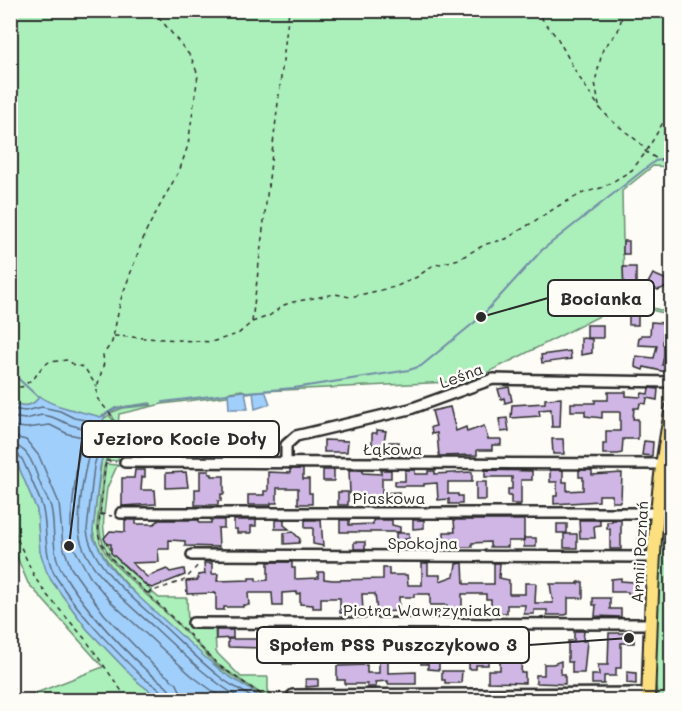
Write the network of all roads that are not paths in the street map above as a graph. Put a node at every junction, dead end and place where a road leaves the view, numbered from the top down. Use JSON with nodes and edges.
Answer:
{"nodes":[{"id":1,"x":672,"y":382,"type":"edge"},
{"id":2,"x":672,"y":407,"type":"edge"},
{"id":3,"x":122,"y":462,"type":"road end"},
{"id":4,"x":286,"y":462,"type":"junction"},
{"id":5,"x":661,"y":464,"type":"junction"},
{"id":6,"x":657,"y":513,"type":"junction"},
{"id":7,"x":117,"y":514,"type":"road end"},
{"id":8,"x":196,"y":555,"type":"road end"},
{"id":9,"x":654,"y":557,"type":"junction"},
{"id":10,"x":193,"y":623,"type":"dead end"},
{"id":11,"x":651,"y":624,"type":"junction"},
{"id":12,"x":292,"y":694,"type":"road end"},
{"id":13,"x":648,"y":697,"type":"edge"}],
"edges":[{"from":1,"to":4,"type":"street","name":"Leśna"},
{"from":2,"to":5,"type":"main road","name":"Armii Poznań"},
{"from":3,"to":4,"type":"street","name":"Łąkowa"},
{"from":4,"to":5,"type":"street","name":"Łąkowa"},
{"from":5,"to":6,"type":"main road","name":"Armii Poznań"},
{"from":6,"to":7,"type":"street","name":"Piaskowa"},
{"from":6,"to":9,"type":"main road","name":"Armii Poznań"},
{"from":8,"to":9,"type":"street","name":"Spokojna"},
{"from":9,"to":11,"type":"main road","name":"Armii Poznań"},
{"from":10,"to":11,"type":"street","name":"Piotra Wawrzyniaka"},
{"from":11,"to":13,"type":"main road","name":"Armii Poznań"},
{"from":12,"to":13,"type":"street"}]}
